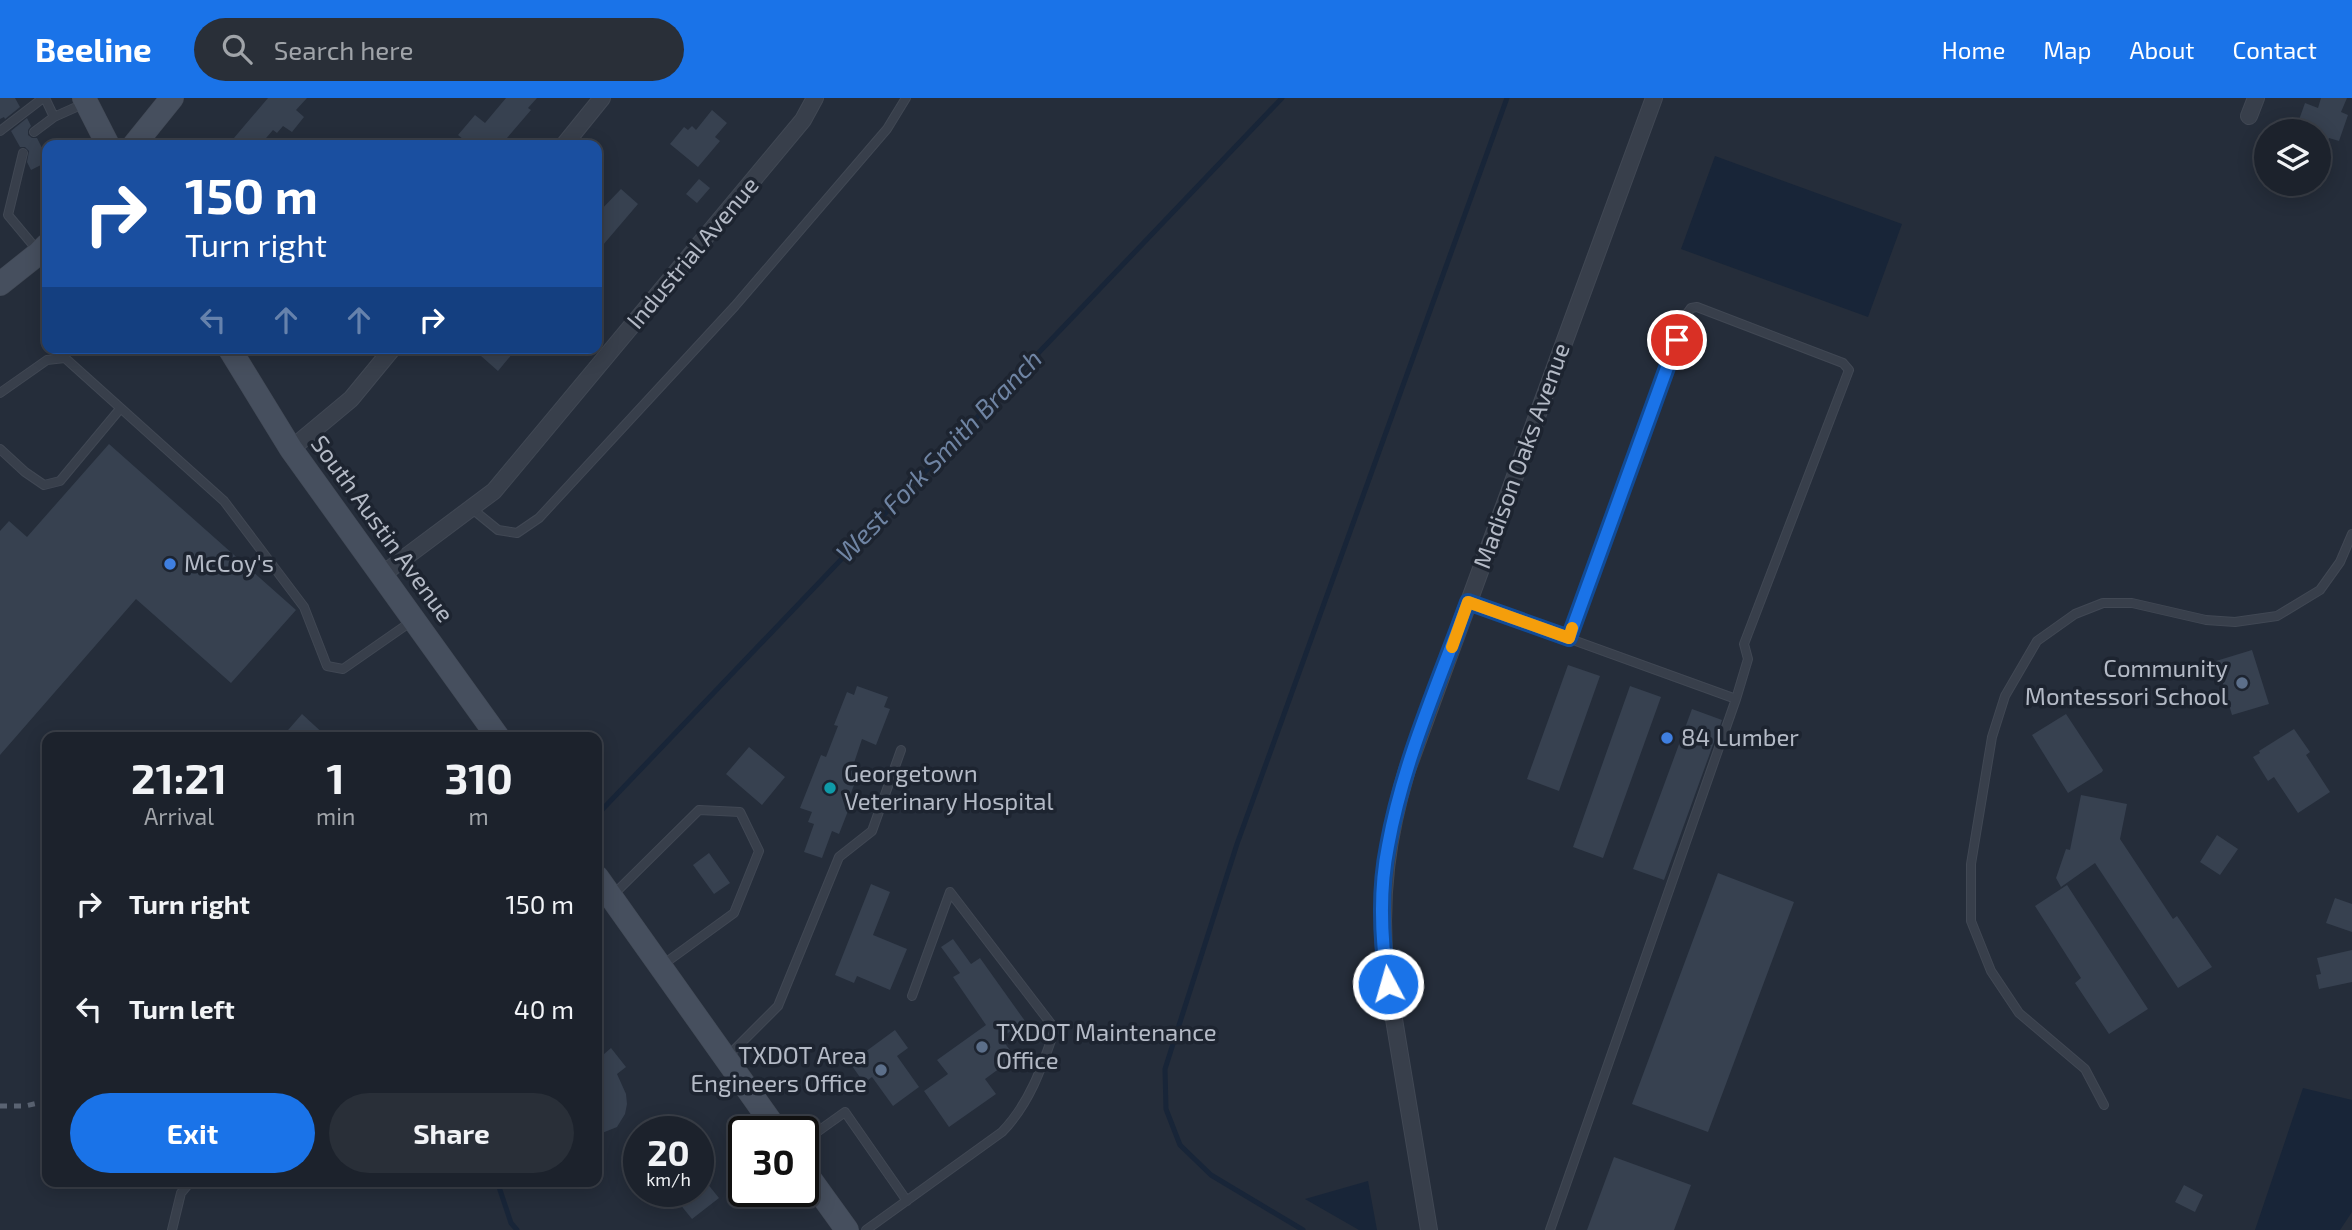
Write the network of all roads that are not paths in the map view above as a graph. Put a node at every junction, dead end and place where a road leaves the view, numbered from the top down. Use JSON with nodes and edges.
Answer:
{"nodes":[{"id":1,"x":44,"y":98,"type":"edge"},
{"id":2,"x":172,"y":98,"type":"edge"},
{"id":3,"x":602,"y":98,"type":"edge"},
{"id":4,"x":815,"y":98,"type":"edge"},
{"id":5,"x":906,"y":98,"type":"edge"},
{"id":6,"x":1654,"y":98,"type":"edge"},
{"id":7,"x":2256,"y":98,"type":"edge"},
{"id":8,"x":85,"y":100,"type":"edge"},
{"id":9,"x":2249,"y":116,"type":"dead end"},
{"id":10,"x":54,"y":117,"type":"junction"},
{"id":11,"x":0,"y":131,"type":"edge"},
{"id":12,"x":34,"y":132,"type":"dead end"},
{"id":13,"x":105,"y":140,"type":"edge"},
{"id":14,"x":138,"y":140,"type":"edge"},
{"id":15,"x":568,"y":140,"type":"edge"},
{"id":16,"x":23,"y":153,"type":"dead end"},
{"id":17,"x":0,"y":208,"type":"edge"},
{"id":18,"x":8,"y":215,"type":"junction"},
{"id":19,"x":42,"y":248,"type":"edge"},
{"id":20,"x":42,"y":250,"type":"edge"},
{"id":21,"x":0,"y":284,"type":"edge"},
{"id":22,"x":233,"y":354,"type":"edge"},
{"id":23,"x":388,"y":354,"type":"edge"},
{"id":24,"x":0,"y":393,"type":"edge"},
{"id":25,"x":120,"y":409,"type":"junction"},
{"id":26,"x":0,"y":449,"type":"edge"},
{"id":27,"x":291,"y":449,"type":"junction"},
{"id":28,"x":471,"y":508,"type":"junction"},
{"id":29,"x":2352,"y":534,"type":"edge"},
{"id":30,"x":383,"y":574,"type":"junction"},
{"id":31,"x":1468,"y":602,"type":"junction"},
{"id":32,"x":415,"y":619,"type":"junction"},
{"id":33,"x":1569,"y":638,"type":"junction"},
{"id":34,"x":1736,"y":699,"type":"junction"},
{"id":35,"x":494,"y":732,"type":"edge"},
{"id":36,"x":901,"y":750,"type":"dead end"},
{"id":37,"x":602,"y":884,"type":"edge"},
{"id":38,"x":611,"y":897,"type":"junction"},
{"id":39,"x":660,"y":967,"type":"junction"},
{"id":40,"x":912,"y":996,"type":"dead end"},
{"id":41,"x":725,"y":1058,"type":"junction"},
{"id":42,"x":2104,"y":1105,"type":"dead end"},
{"id":43,"x":767,"y":1116,"type":"edge"},
{"id":44,"x":819,"y":1131,"type":"edge"},
{"id":45,"x":186,"y":1187,"type":"edge"},
{"id":46,"x":819,"y":1191,"type":"edge"},
{"id":47,"x":907,"y":1201,"type":"junction"},
{"id":48,"x":172,"y":1230,"type":"edge"},
{"id":49,"x":847,"y":1230,"type":"edge"},
{"id":50,"x":866,"y":1230,"type":"edge"},
{"id":51,"x":1429,"y":1230,"type":"edge"},
{"id":52,"x":1550,"y":1230,"type":"edge"}],
"edges":[{"from":1,"to":10,"type":"lane"},
{"from":1,"to":11,"type":"lane"},
{"from":2,"to":14,"type":"main road"},
{"from":3,"to":15,"type":"street"},
{"from":4,"to":28,"type":"street","name":"Industrial Avenue"},
{"from":5,"to":28,"type":"lane"},
{"from":6,"to":31,"type":"street","name":"Madison Oaks Avenue"},
{"from":7,"to":9,"type":"street"},
{"from":8,"to":10,"type":"lane"},
{"from":8,"to":13,"type":"main road"},
{"from":10,"to":12,"type":"lane"},
{"from":16,"to":18,"type":"lane"},
{"from":17,"to":18,"type":"lane"},
{"from":18,"to":19,"type":"lane"},
{"from":20,"to":21,"type":"main road"},
{"from":22,"to":27,"type":"main road","name":"South Austin Avenue"},
{"from":23,"to":27,"type":"street"},
{"from":24,"to":25,"type":"lane"},
{"from":25,"to":26,"type":"lane"},
{"from":25,"to":32,"type":"lane"},
{"from":27,"to":30,"type":"main road","name":"South Austin Avenue"},
{"from":28,"to":30,"type":"street","name":"Industrial Avenue"},
{"from":29,"to":42,"type":"lane"},
{"from":30,"to":32,"type":"main road","name":"South Austin Avenue"},
{"from":31,"to":33,"type":"lane"},
{"from":31,"to":51,"type":"street","name":"Madison Oaks Avenue"},
{"from":32,"to":35,"type":"main road","name":"South Austin Avenue"},
{"from":33,"to":34,"type":"lane"},
{"from":33,"to":34,"type":"lane"},
{"from":34,"to":52,"type":"lane"},
{"from":36,"to":41,"type":"lane"},
{"from":37,"to":38,"type":"main road"},
{"from":38,"to":39,"type":"main road"},
{"from":38,"to":39,"type":"lane"},
{"from":39,"to":41,"type":"main road"},
{"from":40,"to":47,"type":"lane"},
{"from":41,"to":43,"type":"main road"},
{"from":44,"to":47,"type":"lane"},
{"from":45,"to":48,"type":"lane"},
{"from":46,"to":49,"type":"main road"},
{"from":47,"to":50,"type":"lane"}]}
